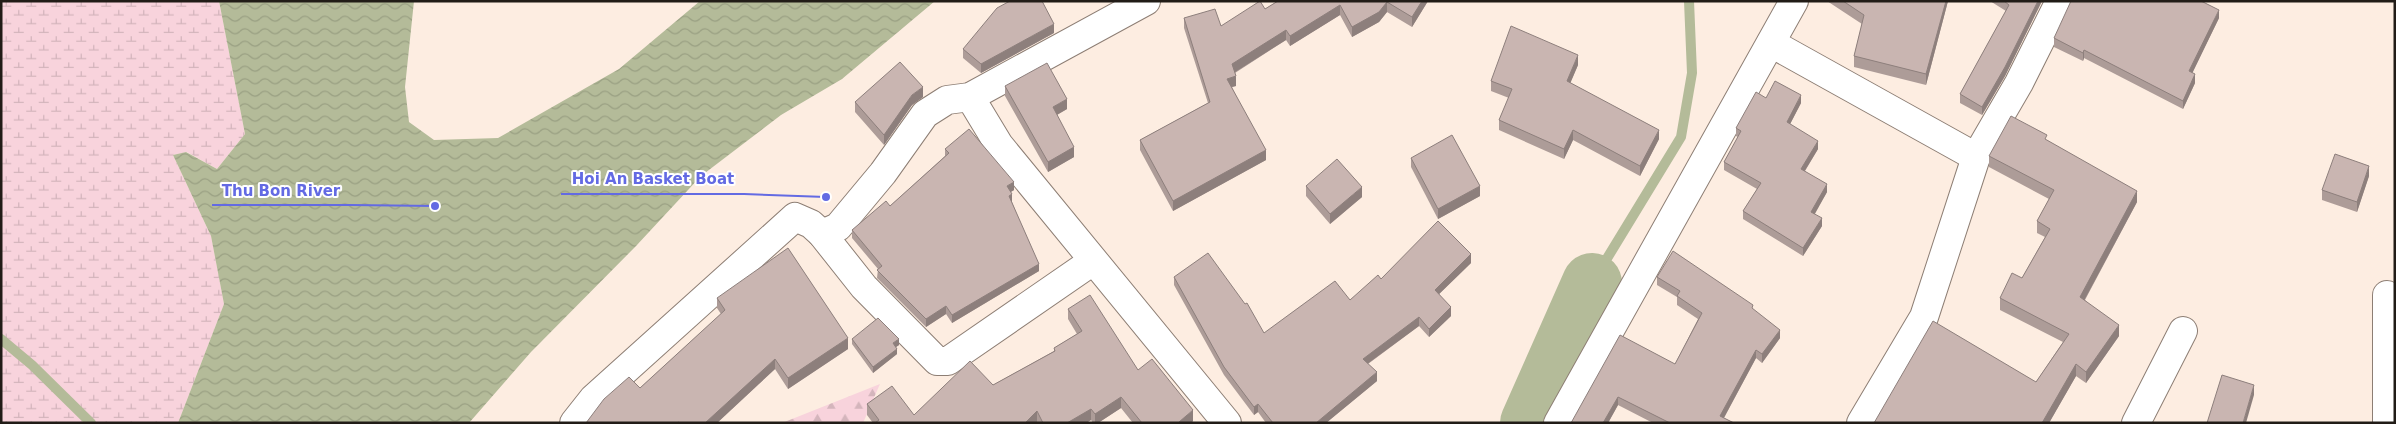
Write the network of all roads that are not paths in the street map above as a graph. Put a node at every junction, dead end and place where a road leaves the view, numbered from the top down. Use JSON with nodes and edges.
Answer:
{"nodes":[{"id":1,"x":1146,"y":1,"type":"edge"},
{"id":2,"x":1794,"y":1,"type":"edge"},
{"id":3,"x":2060,"y":1,"type":"edge"},
{"id":4,"x":1771,"y":43,"type":"junction"},
{"id":5,"x":970,"y":97,"type":"junction"},
{"id":6,"x":1976,"y":157,"type":"junction"},
{"id":7,"x":822,"y":234,"type":"junction"},
{"id":8,"x":1093,"y":261,"type":"junction"},
{"id":9,"x":2387,"y":295,"type":"dead end"},
{"id":10,"x":2183,"y":331,"type":"dead end"},
{"id":11,"x":574,"y":423,"type":"edge"},
{"id":12,"x":1227,"y":423,"type":"edge"},
{"id":13,"x":1558,"y":423,"type":"edge"},
{"id":14,"x":1860,"y":423,"type":"edge"},
{"id":15,"x":2136,"y":423,"type":"edge"},
{"id":16,"x":2387,"y":423,"type":"edge"}],
"edges":[{"from":1,"to":5,"type":"street"},
{"from":2,"to":4,"type":"street"},
{"from":3,"to":6,"type":"street"},
{"from":4,"to":6,"type":"street"},
{"from":4,"to":13,"type":"street"},
{"from":5,"to":7,"type":"street"},
{"from":5,"to":8,"type":"street"},
{"from":6,"to":14,"type":"street"},
{"from":7,"to":8,"type":"street"},
{"from":7,"to":11,"type":"street"},
{"from":8,"to":12,"type":"street"},
{"from":9,"to":16,"type":"street"},
{"from":10,"to":15,"type":"street"}]}
